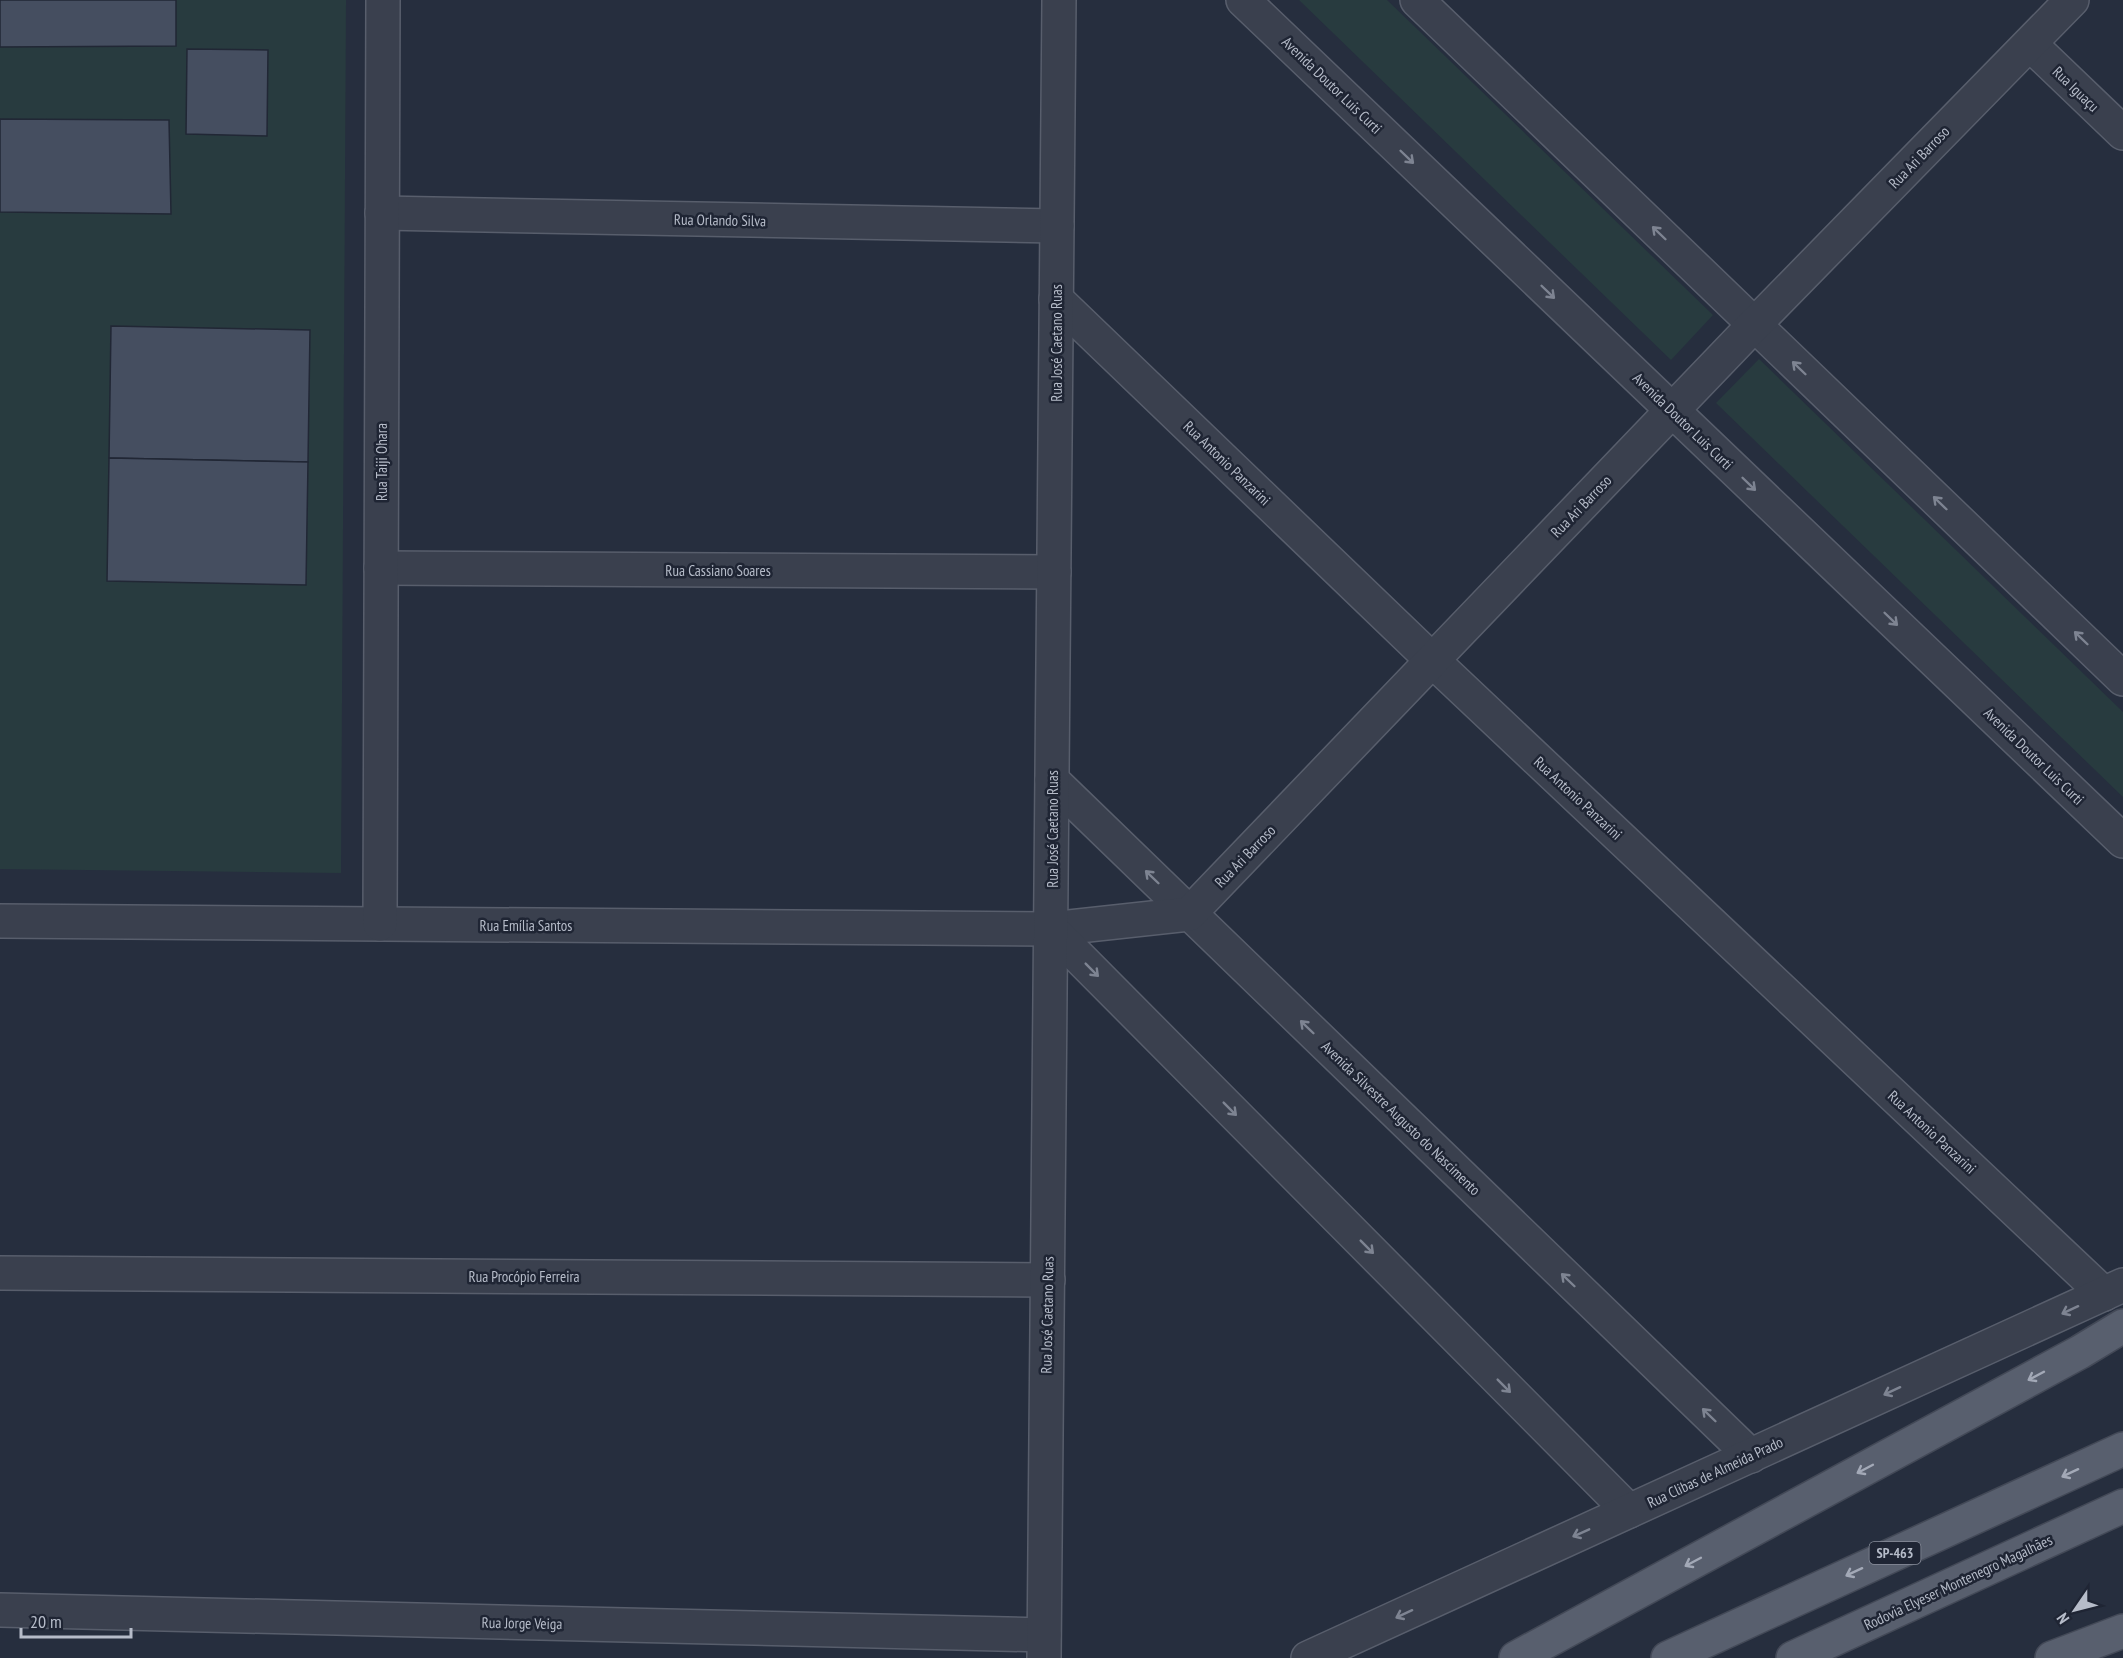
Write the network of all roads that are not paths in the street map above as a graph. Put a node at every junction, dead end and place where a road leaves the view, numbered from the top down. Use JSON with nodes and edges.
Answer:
{"nodes":[{"id":1,"x":383,"y":0,"type":"edge"},
{"id":2,"x":1059,"y":0,"type":"edge"},
{"id":3,"x":1244,"y":0,"type":"edge"},
{"id":4,"x":1417,"y":0,"type":"edge"},
{"id":5,"x":2072,"y":0,"type":"edge"},
{"id":6,"x":2030,"y":44,"type":"junction"},
{"id":7,"x":2123,"y":133,"type":"edge"},
{"id":8,"x":382,"y":213,"type":"junction"},
{"id":9,"x":1057,"y":226,"type":"junction"},
{"id":10,"x":1056,"y":299,"type":"junction"},
{"id":11,"x":1754,"y":325,"type":"junction"},
{"id":12,"x":1672,"y":411,"type":"junction"},
{"id":13,"x":381,"y":568,"type":"junction"},
{"id":14,"x":1054,"y":572,"type":"junction"},
{"id":15,"x":1433,"y":661,"type":"junction"},
{"id":16,"x":2123,"y":679,"type":"edge"},
{"id":17,"x":1052,"y":780,"type":"junction"},
{"id":18,"x":2123,"y":841,"type":"edge"},
{"id":19,"x":1189,"y":914,"type":"junction"},
{"id":20,"x":0,"y":921,"type":"edge"},
{"id":21,"x":380,"y":924,"type":"junction"},
{"id":22,"x":1051,"y":929,"type":"junction"},
{"id":23,"x":0,"y":1273,"type":"edge"},
{"id":24,"x":1048,"y":1280,"type":"junction"},
{"id":25,"x":2113,"y":1290,"type":"edge"},
{"id":26,"x":2123,"y":1326,"type":"edge"},
{"id":27,"x":2123,"y":1449,"type":"edge"},
{"id":28,"x":1751,"y":1456,"type":"junction"},
{"id":29,"x":2123,"y":1506,"type":"edge"},
{"id":30,"x":1629,"y":1511,"type":"junction"},
{"id":31,"x":0,"y":1610,"type":"edge"},
{"id":32,"x":2123,"y":1631,"type":"edge"},
{"id":33,"x":1044,"y":1647,"type":"edge"},
{"id":34,"x":1308,"y":1658,"type":"edge"},
{"id":35,"x":1516,"y":1658,"type":"edge"},
{"id":36,"x":1668,"y":1658,"type":"edge"},
{"id":37,"x":1793,"y":1658,"type":"edge"},
{"id":38,"x":2052,"y":1658,"type":"edge"}],
"edges":[{"from":1,"to":8,"type":"street","name":"Rua Taiji Ohara"},
{"from":2,"to":9,"type":"street","name":"Rua José Caetano Ruas"},
{"from":3,"to":12,"type":"street","name":"Avenida Doutor Luis Curti","one_way":true},
{"from":11,"to":4,"type":"street","one_way":true},
{"from":5,"to":6,"type":"street","name":"Rua Ari Barroso"},
{"from":6,"to":7,"type":"street","name":"Rua Iguaçu"},
{"from":6,"to":11,"type":"street","name":"Rua Ari Barroso"},
{"from":8,"to":9,"type":"street","name":"Rua Orlando Silva"},
{"from":8,"to":13,"type":"street","name":"Rua Taiji Ohara"},
{"from":9,"to":10,"type":"street","name":"Rua José Caetano Ruas"},
{"from":10,"to":14,"type":"street","name":"Rua José Caetano Ruas"},
{"from":10,"to":15,"type":"street","name":"Rua Antonio Panzarini"},
{"from":11,"to":12,"type":"street","name":"Rua Ari Barroso"},
{"from":16,"to":11,"type":"street","one_way":true},
{"from":12,"to":15,"type":"street","name":"Rua Ari Barroso"},
{"from":12,"to":18,"type":"street","name":"Avenida Doutor Luis Curti","one_way":true},
{"from":13,"to":14,"type":"street","name":"Rua Cassiano Soares"},
{"from":13,"to":21,"type":"street","name":"Rua Taiji Ohara"},
{"from":14,"to":17,"type":"street","name":"Rua José Caetano Ruas"},
{"from":15,"to":19,"type":"street","name":"Rua Ari Barroso"},
{"from":15,"to":25,"type":"street","name":"Rua Antonio Panzarini"},
{"from":19,"to":17,"type":"street","name":"Avenida Silvestre Augusto do Nascimento","one_way":true},
{"from":17,"to":22,"type":"street","name":"Rua José Caetano Ruas"},
{"from":19,"to":22,"type":"street"},
{"from":28,"to":19,"type":"street","name":"Avenida Silvestre Augusto do Nascimento","one_way":true},
{"from":20,"to":21,"type":"street","name":"Rua Emília Santos"},
{"from":21,"to":22,"type":"street","name":"Rua Emília Santos"},
{"from":22,"to":24,"type":"street","name":"Rua José Caetano Ruas"},
{"from":22,"to":30,"type":"street","one_way":true},
{"from":23,"to":24,"type":"street","name":"Rua Procópio Ferreira"},
{"from":24,"to":33,"type":"street","name":"Rua José Caetano Ruas"},
{"from":25,"to":28,"type":"street","name":"Rua Clibas de Almeida Prado","one_way":true},
{"from":26,"to":35,"type":"main road","one_way":true},
{"from":27,"to":36,"type":"main road","number":"SP-463","one_way":true},
{"from":28,"to":30,"type":"street","name":"Rua Clibas de Almeida Prado"},
{"from":29,"to":37,"type":"main road","name":"Rodovia Elyeser Montenegro Magalhães"},
{"from":30,"to":34,"type":"street","name":"Rua Clibas de Almeida Prado","one_way":true},
{"from":31,"to":33,"type":"street","name":"Rua Jorge Veiga"},
{"from":32,"to":38,"type":"main road"}]}
